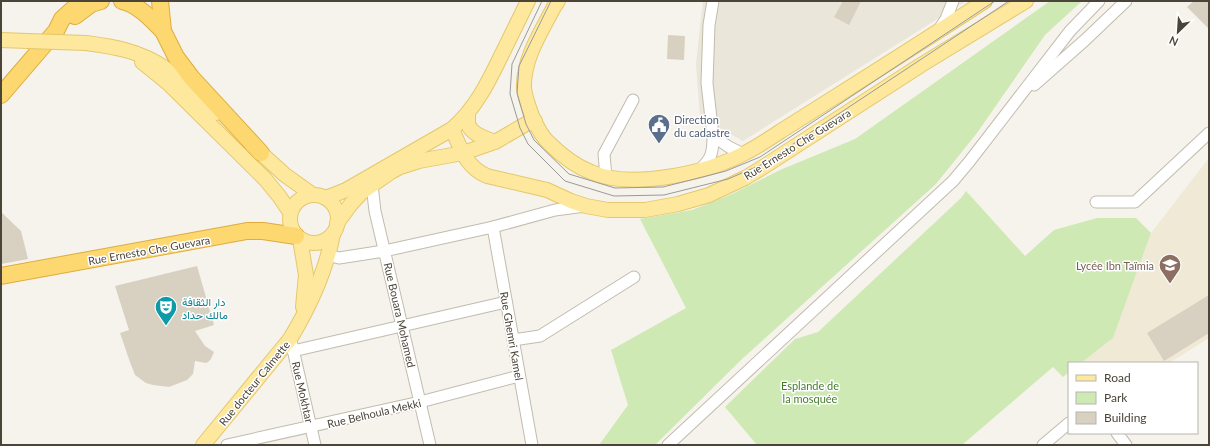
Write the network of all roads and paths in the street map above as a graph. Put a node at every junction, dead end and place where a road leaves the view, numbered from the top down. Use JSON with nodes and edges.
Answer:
{"nodes":[{"id":1,"x":70,"y":1,"type":"edge"},
{"id":2,"x":82,"y":1,"type":"edge"},
{"id":3,"x":101,"y":1,"type":"edge"},
{"id":4,"x":122,"y":1,"type":"edge"},
{"id":5,"x":160,"y":1,"type":"edge"},
{"id":6,"x":528,"y":1,"type":"edge"},
{"id":7,"x":558,"y":1,"type":"edge"},
{"id":8,"x":713,"y":1,"type":"edge"},
{"id":9,"x":953,"y":1,"type":"edge"},
{"id":10,"x":985,"y":1,"type":"edge"},
{"id":11,"x":1026,"y":1,"type":"edge"},
{"id":12,"x":1099,"y":1,"type":"edge"},
{"id":13,"x":1126,"y":1,"type":"edge"},
{"id":14,"x":59,"y":25,"type":"junction"},
{"id":15,"x":163,"y":31,"type":"junction"},
{"id":16,"x":936,"y":32,"type":"junction"},
{"id":17,"x":1,"y":40,"type":"edge"},
{"id":18,"x":129,"y":51,"type":"junction"},
{"id":19,"x":1,"y":95,"type":"edge"},
{"id":20,"x":633,"y":100,"type":"dead end"},
{"id":21,"x":1013,"y":103,"type":"junction"},
{"id":22,"x":468,"y":114,"type":"junction"},
{"id":23,"x":535,"y":121,"type":"junction"},
{"id":24,"x":452,"y":129,"type":"junction"},
{"id":25,"x":1209,"y":133,"type":"edge"},
{"id":26,"x":713,"y":136,"type":"junction"},
{"id":27,"x":494,"y":142,"type":"junction"},
{"id":28,"x":261,"y":153,"type":"junction"},
{"id":29,"x":463,"y":153,"type":"junction"},
{"id":30,"x":743,"y":154,"type":"junction"},
{"id":31,"x":699,"y":170,"type":"junction"},
{"id":32,"x":606,"y":177,"type":"junction"},
{"id":33,"x":372,"y":185,"type":"junction"},
{"id":34,"x":319,"y":196,"type":"junction"},
{"id":35,"x":1096,"y":202,"type":"dead end"},
{"id":36,"x":586,"y":206,"type":"junction"},
{"id":37,"x":290,"y":212,"type":"junction"},
{"id":38,"x":493,"y":227,"type":"junction"},
{"id":39,"x":335,"y":229,"type":"junction"},
{"id":40,"x":298,"y":238,"type":"junction"},
{"id":41,"x":384,"y":251,"type":"junction"},
{"id":42,"x":328,"y":255,"type":"junction"},
{"id":43,"x":1,"y":276,"type":"edge"},
{"id":44,"x":634,"y":277,"type":"dead end"},
{"id":45,"x":506,"y":302,"type":"junction"},
{"id":46,"x":302,"y":319,"type":"junction"},
{"id":47,"x":402,"y":326,"type":"junction"},
{"id":48,"x":513,"y":340,"type":"junction"},
{"id":49,"x":292,"y":345,"type":"junction"},
{"id":50,"x":519,"y":376,"type":"junction"},
{"id":51,"x":420,"y":402,"type":"junction"},
{"id":52,"x":1068,"y":424,"type":"edge"},
{"id":53,"x":311,"y":427,"type":"junction"},
{"id":54,"x":1118,"y":434,"type":"edge"},
{"id":55,"x":204,"y":445,"type":"edge"},
{"id":56,"x":227,"y":445,"type":"edge"},
{"id":57,"x":315,"y":445,"type":"edge"},
{"id":58,"x":430,"y":445,"type":"edge"},
{"id":59,"x":532,"y":445,"type":"edge"},
{"id":60,"x":668,"y":445,"type":"edge"},
{"id":61,"x":1043,"y":445,"type":"edge"},
{"id":62,"x":1126,"y":445,"type":"edge"}],
"edges":[{"from":1,"to":14,"type":"highway"},
{"from":2,"to":14,"type":"highway"},
{"from":3,"to":14,"type":"highway"},
{"from":4,"to":15,"type":"highway"},
{"from":5,"to":15,"type":"highway"},
{"from":6,"to":22,"type":"main road"},
{"from":7,"to":23,"type":"main road","name":"Rue Ernesto Che Guevara"},
{"from":8,"to":26,"type":"street"},
{"from":9,"to":16,"type":"street"},
{"from":10,"to":16,"type":"main road","name":"Rue Ernesto Che Guevara"},
{"from":11,"to":36,"type":"main road","name":"Rue Ernesto Che Guevara"},
{"from":12,"to":21,"type":"street"},
{"from":13,"to":21,"type":"street"},
{"from":14,"to":19,"type":"highway"},
{"from":15,"to":28,"type":"highway"},
{"from":16,"to":30,"type":"main road","name":"Rue Ernesto Che Guevara"},
{"from":17,"to":18,"type":"main road","bridge":true},
{"from":18,"to":28,"type":"main road"},
{"from":18,"to":37,"type":"main road"},
{"from":20,"to":32,"type":"street"},
{"from":21,"to":60,"type":"street"},
{"from":22,"to":24,"type":"main road"},
{"from":22,"to":27,"type":"main road"},
{"from":23,"to":27,"type":"main road"},
{"from":23,"to":32,"type":"main road","name":"Rue Ernesto Che Guevara"},
{"from":24,"to":29,"type":"main road","name":"Rue Ernesto Che Guevara"},
{"from":24,"to":34,"type":"main road"},
{"from":25,"to":35,"type":"street"},
{"from":26,"to":30,"type":"street"},
{"from":26,"to":31,"type":"street"},
{"from":27,"to":29,"type":"main road"},
{"from":28,"to":34,"type":"main road"},
{"from":29,"to":33,"type":"main road"},
{"from":29,"to":36,"type":"main road","name":"Rue Ernesto Che Guevara"},
{"from":30,"to":31,"type":"main road","name":"Rue Ernesto Che Guevara"},
{"from":31,"to":32,"type":"main road","name":"Rue Ernesto Che Guevara"},
{"from":33,"to":39,"type":"main road"},
{"from":33,"to":41,"type":"street","name":"Rue Bouara Mohamed"},
{"from":34,"to":37,"type":"main road"},
{"from":34,"to":39,"type":"main road"},
{"from":36,"to":38,"type":"street"},
{"from":37,"to":40,"type":"main road"},
{"from":38,"to":41,"type":"street"},
{"from":38,"to":45,"type":"street","name":"Rue Ghemri Kamel"},
{"from":39,"to":40,"type":"main road"},
{"from":39,"to":42,"type":"main road","name":"Rue docteur Calmette"},
{"from":40,"to":43,"type":"highway","name":"Rue Ernesto Che Guevara"},
{"from":40,"to":46,"type":"main road","name":"Rue docteur Calmette"},
{"from":41,"to":42,"type":"street"},
{"from":41,"to":47,"type":"street","name":"Rue Bouara Mohamed"},
{"from":42,"to":46,"type":"main road","name":"Rue docteur Calmette"},
{"from":44,"to":48,"type":"street"},
{"from":45,"to":47,"type":"street"},
{"from":45,"to":48,"type":"street","name":"Rue Ghemri Kamel"},
{"from":46,"to":49,"type":"main road","name":"Rue docteur Calmette"},
{"from":47,"to":49,"type":"street"},
{"from":47,"to":51,"type":"street","name":"Rue Bouara Mohamed"},
{"from":48,"to":50,"type":"street","name":"Rue Ghemri Kamel"},
{"from":49,"to":53,"type":"street","name":"Rue Mokhtar"},
{"from":49,"to":55,"type":"main road","name":"Rue docteur Calmette"},
{"from":50,"to":51,"type":"street","name":"Rue Belhoula Mekki"},
{"from":50,"to":59,"type":"street","name":"Rue Ghemri Kamel"},
{"from":51,"to":53,"type":"street","name":"Rue Belhoula Mekki"},
{"from":51,"to":58,"type":"street","name":"Rue Bouara Mohamed"},
{"from":52,"to":61,"type":"street"},
{"from":53,"to":56,"type":"street","name":"Rue Belhoula Mekki"},
{"from":53,"to":57,"type":"street","name":"Rue Mokhtar"},
{"from":54,"to":62,"type":"street"}]}
